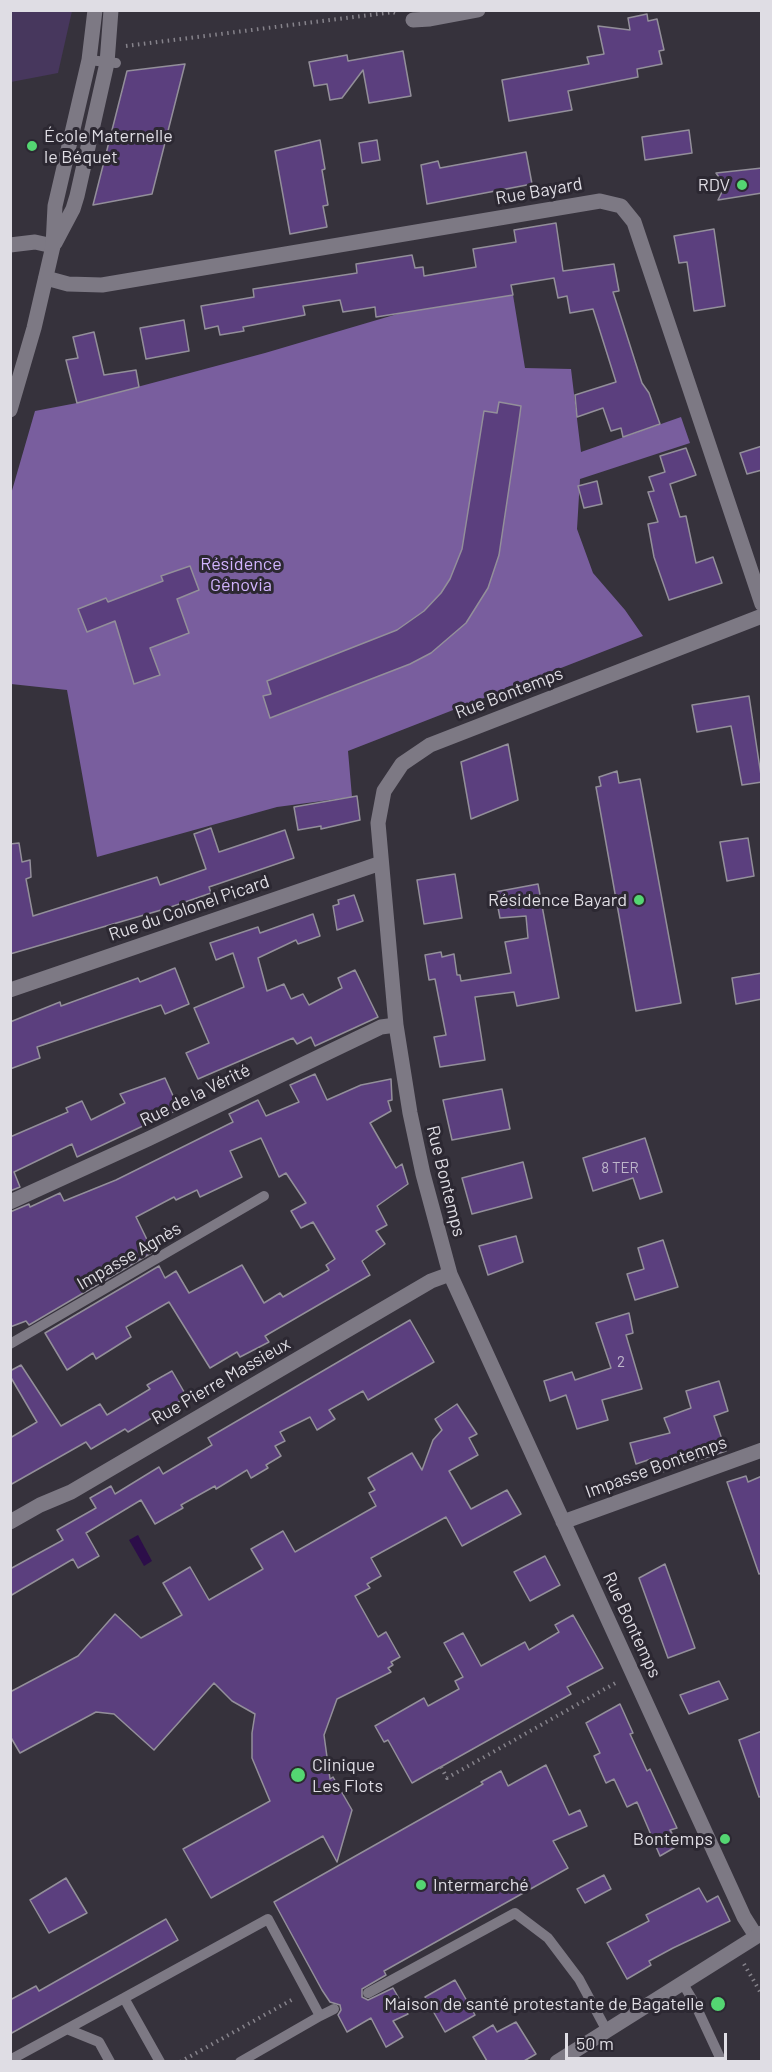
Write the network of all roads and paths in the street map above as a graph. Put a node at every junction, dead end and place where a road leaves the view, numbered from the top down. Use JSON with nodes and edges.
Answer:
{"nodes":[{"id":1,"x":95,"y":10,"type":"edge"},
{"id":2,"x":111,"y":10,"type":"edge"},
{"id":3,"x":478,"y":10,"type":"edge"},
{"id":4,"x":413,"y":20,"type":"joint"},
{"id":5,"x":89,"y":60,"type":"junction"},
{"id":6,"x":112,"y":63,"type":"junction"},
{"id":7,"x":10,"y":245,"type":"edge"},
{"id":8,"x":53,"y":246,"type":"junction"},
{"id":9,"x":46,"y":278,"type":"junction"},
{"id":10,"x":10,"y":410,"type":"edge"},
{"id":11,"x":762,"y":604,"type":"edge"},
{"id":12,"x":762,"y":616,"type":"edge"},
{"id":13,"x":381,"y":863,"type":"junction"},
{"id":14,"x":10,"y":990,"type":"edge"},
{"id":15,"x":396,"y":1025,"type":"junction"},
{"id":16,"x":264,"y":1196,"type":"dead end"},
{"id":17,"x":10,"y":1202,"type":"edge"},
{"id":18,"x":450,"y":1274,"type":"junction"},
{"id":19,"x":10,"y":1344,"type":"edge"},
{"id":20,"x":762,"y":1450,"type":"edge"},
{"id":21,"x":10,"y":1522,"type":"edge"},
{"id":22,"x":563,"y":1522,"type":"junction"},
{"id":23,"x":633,"y":1674,"type":"junction"},
{"id":24,"x":441,"y":1767,"type":"dead end"},
{"id":25,"x":759,"y":1934,"type":"edge"},
{"id":26,"x":736,"y":1950,"type":"junction"},
{"id":27,"x":302,"y":1981,"type":"junction"},
{"id":28,"x":683,"y":1984,"type":"junction"},
{"id":29,"x":368,"y":1993,"type":"dead end"},
{"id":30,"x":762,"y":1995,"type":"edge"},
{"id":31,"x":124,"y":1998,"type":"junction"},
{"id":32,"x":334,"y":2009,"type":"dead end"},
{"id":33,"x":320,"y":2016,"type":"junction"},
{"id":34,"x":67,"y":2029,"type":"junction"},
{"id":35,"x":607,"y":2031,"type":"junction"},
{"id":36,"x":12,"y":2061,"type":"edge"},
{"id":37,"x":110,"y":2061,"type":"edge"},
{"id":38,"x":160,"y":2061,"type":"edge"},
{"id":39,"x":180,"y":2061,"type":"edge"},
{"id":40,"x":240,"y":2061,"type":"edge"},
{"id":41,"x":557,"y":2061,"type":"edge"},
{"id":42,"x":722,"y":2061,"type":"edge"}],
"edges":[{"from":1,"to":5,"type":"street"},
{"from":2,"to":6,"type":"street"},
{"from":3,"to":4,"type":"street"},
{"from":4,"to":6,"type":"path"},
{"from":5,"to":6,"type":"lane"},
{"from":5,"to":8,"type":"street"},
{"from":6,"to":8,"type":"street"},
{"from":7,"to":8,"type":"street"},
{"from":8,"to":9,"type":"street"},
{"from":9,"to":10,"type":"street"},
{"from":9,"to":11,"type":"street","name":"Rue Bayard"},
{"from":12,"to":13,"type":"street","name":"Rue Bontemps"},
{"from":13,"to":14,"type":"street","name":"Rue du Colonel Picard"},
{"from":13,"to":15,"type":"street","name":"Rue Bontemps"},
{"from":15,"to":17,"type":"street","name":"Rue de la Vérité"},
{"from":15,"to":18,"type":"street","name":"Rue Bontemps"},
{"from":16,"to":19,"type":"lane","name":"Impasse Agnès"},
{"from":18,"to":21,"type":"street","name":"Rue Pierre Massieux"},
{"from":18,"to":22,"type":"street","name":"Rue Bontemps"},
{"from":20,"to":22,"type":"street","name":"Impasse Bontemps"},
{"from":22,"to":23,"type":"street","name":"Rue Bontemps"},
{"from":23,"to":24,"type":"path"},
{"from":23,"to":25,"type":"street","name":"Rue Bontemps"},
{"from":25,"to":26,"type":"street"},
{"from":26,"to":28,"type":"street"},
{"from":26,"to":30,"type":"path"},
{"from":27,"to":31,"type":"lane"},
{"from":27,"to":33,"type":"lane"},
{"from":27,"to":39,"type":"path"},
{"from":28,"to":35,"type":"street"},
{"from":28,"to":42,"type":"lane"},
{"from":29,"to":35,"type":"lane"},
{"from":31,"to":34,"type":"lane"},
{"from":31,"to":38,"type":"lane"},
{"from":32,"to":33,"type":"lane"},
{"from":33,"to":40,"type":"lane"},
{"from":34,"to":36,"type":"lane"},
{"from":34,"to":37,"type":"lane"},
{"from":35,"to":41,"type":"street"}]}
